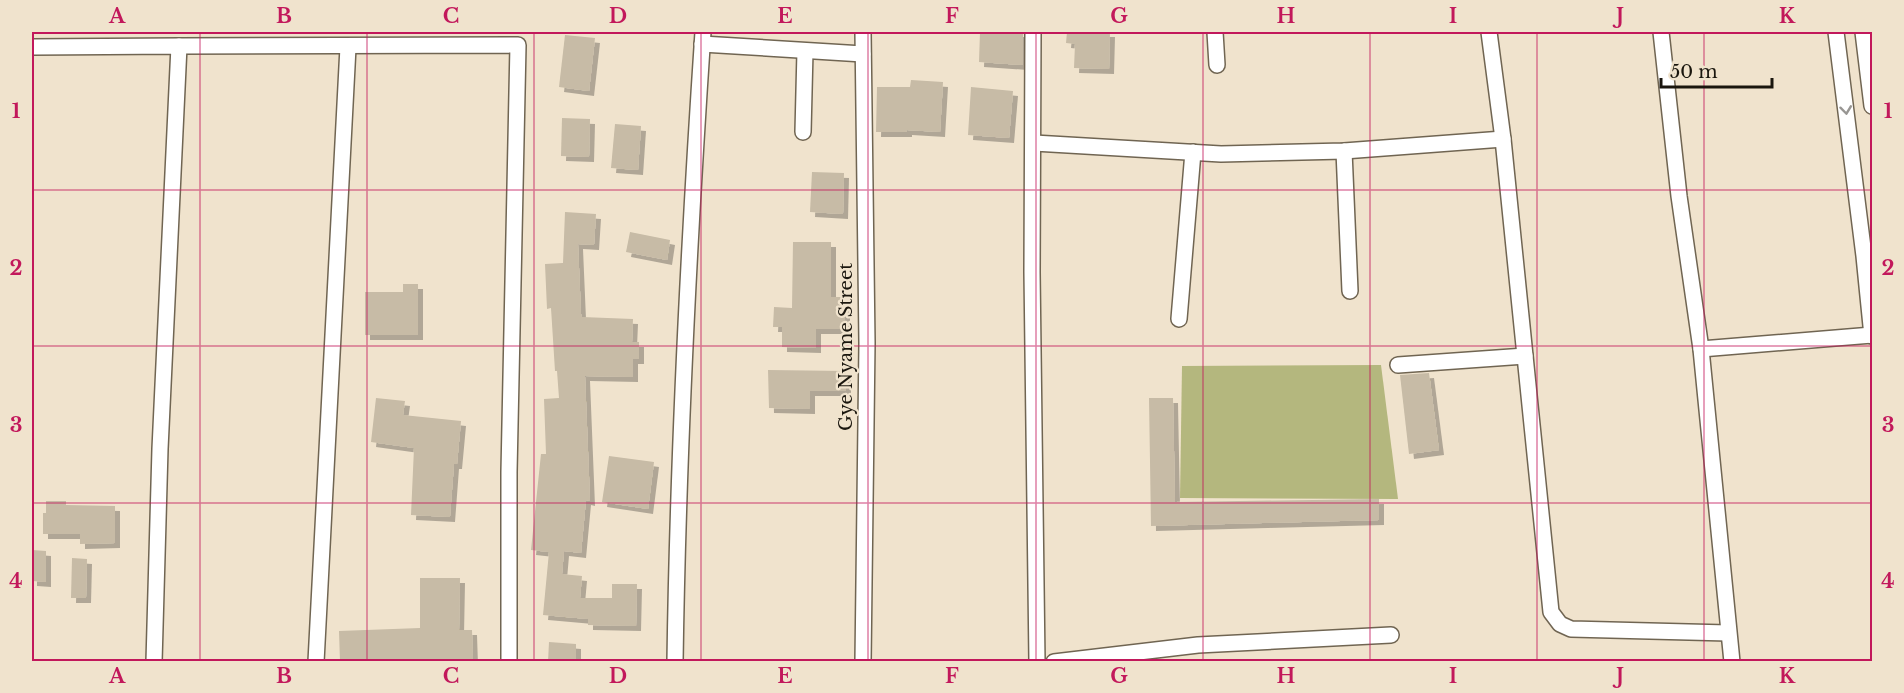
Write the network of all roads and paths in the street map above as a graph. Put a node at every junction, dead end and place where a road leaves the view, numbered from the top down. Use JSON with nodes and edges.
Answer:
{"nodes":[{"id":1,"x":863,"y":32,"type":"edge"},
{"id":2,"x":1033,"y":32,"type":"edge"},
{"id":3,"x":1215,"y":32,"type":"edge"},
{"id":4,"x":1489,"y":32,"type":"edge"},
{"id":5,"x":1661,"y":32,"type":"edge"},
{"id":6,"x":1836,"y":32,"type":"edge"},
{"id":7,"x":1863,"y":32,"type":"edge"},
{"id":8,"x":518,"y":38,"type":"edge"},
{"id":9,"x":702,"y":38,"type":"edge"},
{"id":10,"x":32,"y":46,"type":"edge"},
{"id":11,"x":179,"y":46,"type":"junction"},
{"id":12,"x":348,"y":47,"type":"junction"},
{"id":13,"x":1869,"y":49,"type":"edge"},
{"id":14,"x":805,"y":51,"type":"junction"},
{"id":15,"x":863,"y":54,"type":"junction"},
{"id":16,"x":1217,"y":65,"type":"dead end"},
{"id":17,"x":1872,"y":106,"type":"edge"},
{"id":18,"x":803,"y":132,"type":"dead end"},
{"id":19,"x":1503,"y":139,"type":"junction"},
{"id":20,"x":1034,"y":143,"type":"junction"},
{"id":21,"x":1344,"y":151,"type":"junction"},
{"id":22,"x":1193,"y":152,"type":"junction"},
{"id":23,"x":1350,"y":291,"type":"dead end"},
{"id":24,"x":1179,"y":320,"type":"dead end"},
{"id":25,"x":1872,"y":335,"type":"edge"},
{"id":26,"x":1701,"y":350,"type":"junction"},
{"id":27,"x":1525,"y":356,"type":"junction"},
{"id":28,"x":1398,"y":365,"type":"dead end"},
{"id":29,"x":1728,"y":633,"type":"junction"},
{"id":30,"x":1391,"y":634,"type":"dead end"},
{"id":31,"x":153,"y":662,"type":"edge"},
{"id":32,"x":316,"y":662,"type":"edge"},
{"id":33,"x":509,"y":662,"type":"edge"},
{"id":34,"x":675,"y":662,"type":"edge"},
{"id":35,"x":863,"y":662,"type":"edge"},
{"id":36,"x":1037,"y":662,"type":"edge"},
{"id":37,"x":1054,"y":662,"type":"edge"},
{"id":38,"x":1732,"y":662,"type":"edge"}],
"edges":[{"from":1,"to":15,"type":"street","name":"Gye Nyame Street"},
{"from":2,"to":20,"type":"street"},
{"from":3,"to":16,"type":"street"},
{"from":4,"to":19,"type":"street"},
{"from":5,"to":26,"type":"street"},
{"from":6,"to":25,"type":"street","one_way":true},
{"from":7,"to":13,"type":"street"},
{"from":8,"to":12,"type":"street"},
{"from":8,"to":33,"type":"street"},
{"from":9,"to":14,"type":"street"},
{"from":9,"to":34,"type":"street"},
{"from":10,"to":11,"type":"street"},
{"from":11,"to":12,"type":"street"},
{"from":11,"to":31,"type":"street"},
{"from":12,"to":32,"type":"street"},
{"from":13,"to":17,"type":"street"},
{"from":14,"to":15,"type":"street"},
{"from":14,"to":18,"type":"street"},
{"from":15,"to":35,"type":"street","name":"Gye Nyame Street"},
{"from":19,"to":21,"type":"street"},
{"from":19,"to":27,"type":"street"},
{"from":20,"to":22,"type":"street"},
{"from":20,"to":36,"type":"street"},
{"from":21,"to":22,"type":"street"},
{"from":21,"to":23,"type":"street"},
{"from":22,"to":24,"type":"street"},
{"from":25,"to":26,"type":"street"},
{"from":26,"to":29,"type":"street"},
{"from":27,"to":28,"type":"street"},
{"from":27,"to":29,"type":"street"},
{"from":29,"to":38,"type":"street"},
{"from":30,"to":37,"type":"street"}]}
